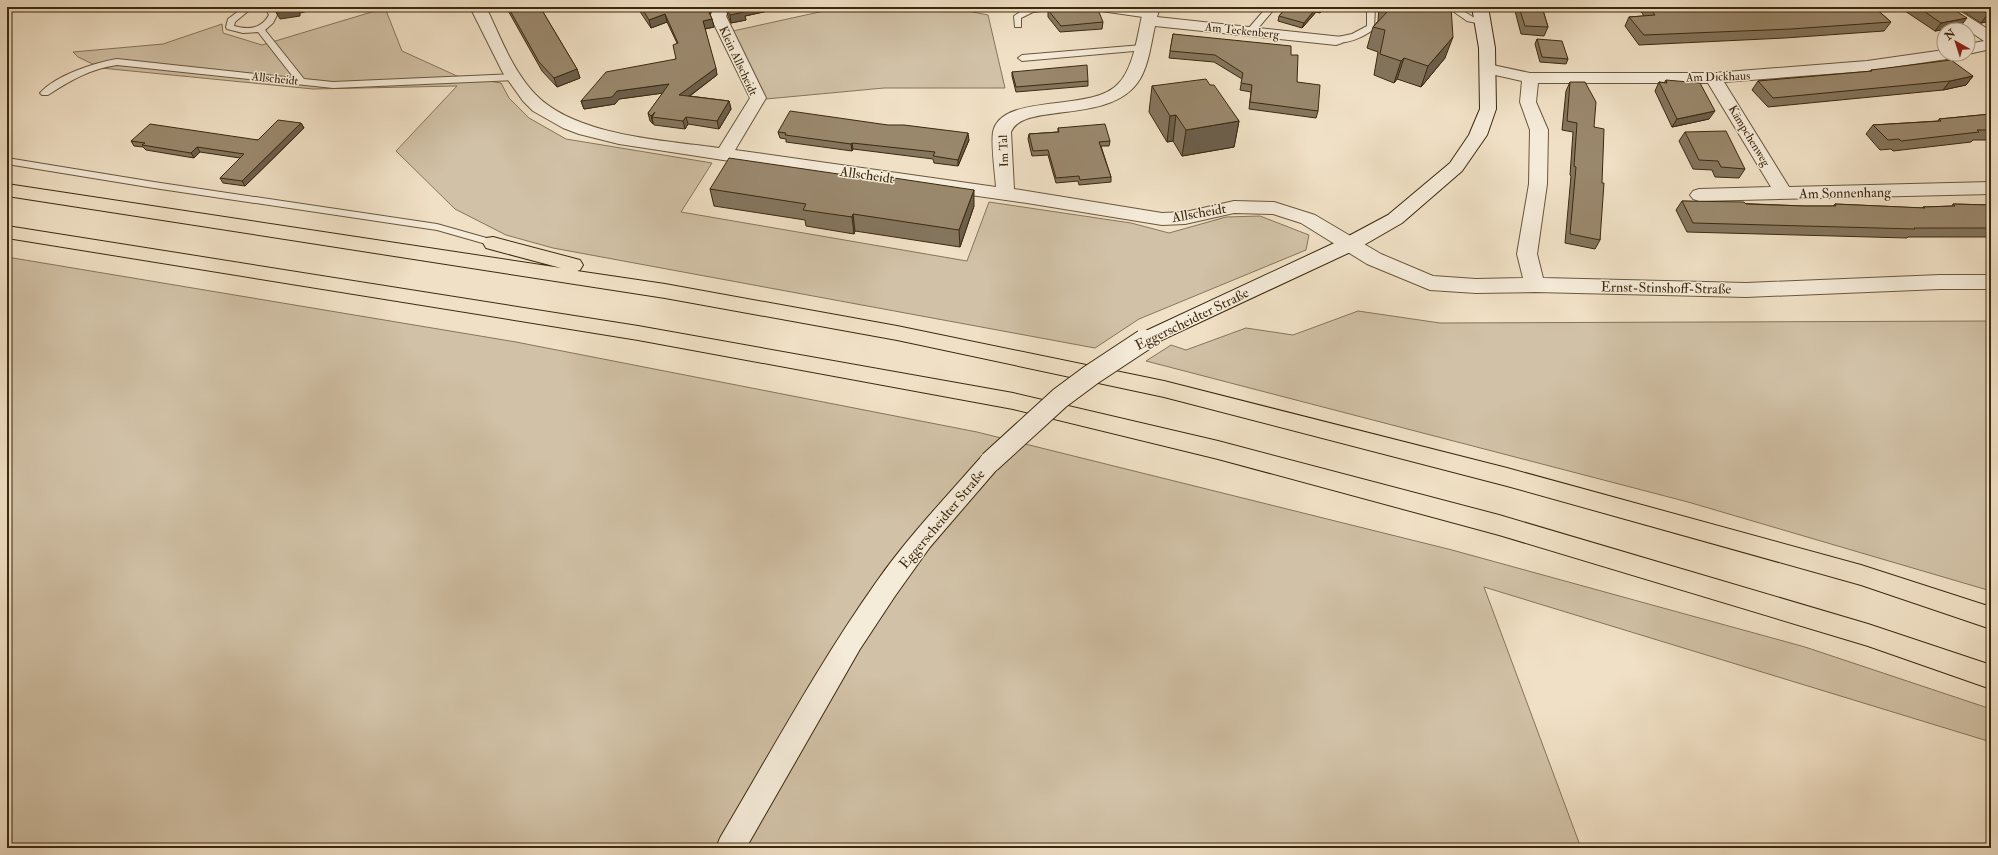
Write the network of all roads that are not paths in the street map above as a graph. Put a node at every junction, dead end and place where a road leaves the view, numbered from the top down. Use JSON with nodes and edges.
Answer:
{"nodes":[{"id":1,"x":249,"y":7,"type":"edge"},
{"id":2,"x":269,"y":7,"type":"edge"},
{"id":3,"x":478,"y":7,"type":"edge"},
{"id":4,"x":722,"y":7,"type":"edge"},
{"id":5,"x":727,"y":7,"type":"edge"},
{"id":6,"x":1060,"y":7,"type":"edge"},
{"id":7,"x":1087,"y":7,"type":"edge"},
{"id":8,"x":1272,"y":7,"type":"edge"},
{"id":9,"x":1371,"y":7,"type":"edge"},
{"id":10,"x":1450,"y":7,"type":"edge"},
{"id":11,"x":1943,"y":7,"type":"edge"},
{"id":12,"x":1150,"y":14,"type":"edge"},
{"id":13,"x":1480,"y":14,"type":"edge"},
{"id":14,"x":1018,"y":25,"type":"dead end"},
{"id":15,"x":261,"y":30,"type":"junction"},
{"id":16,"x":1250,"y":32,"type":"junction"},
{"id":17,"x":1991,"y":38,"type":"edge"},
{"id":18,"x":1336,"y":40,"type":"joint"},
{"id":19,"x":1991,"y":44,"type":"edge"},
{"id":20,"x":1976,"y":47,"type":"edge"},
{"id":21,"x":1142,"y":48,"type":"junction"},
{"id":22,"x":1936,"y":56,"type":"edge"},
{"id":23,"x":1022,"y":58,"type":"dead end"},
{"id":24,"x":1488,"y":69,"type":"junction"},
{"id":25,"x":514,"y":77,"type":"junction"},
{"id":26,"x":1530,"y":78,"type":"junction"},
{"id":27,"x":1713,"y":78,"type":"junction"},
{"id":28,"x":301,"y":81,"type":"junction"},
{"id":29,"x":45,"y":93,"type":"dead end"},
{"id":30,"x":723,"y":154,"type":"junction"},
{"id":31,"x":7,"y":161,"type":"edge"},
{"id":32,"x":1991,"y":188,"type":"edge"},
{"id":33,"x":7,"y":190,"type":"edge"},
{"id":34,"x":1005,"y":194,"type":"junction"},
{"id":35,"x":1784,"y":194,"type":"junction"},
{"id":36,"x":1699,"y":195,"type":"dead end"},
{"id":37,"x":7,"y":232,"type":"edge"},
{"id":38,"x":493,"y":242,"type":"joint"},
{"id":39,"x":1350,"y":244,"type":"junction"},
{"id":40,"x":1991,"y":282,"type":"edge"},
{"id":41,"x":1535,"y":285,"type":"junction"},
{"id":42,"x":665,"y":291,"type":"junction"},
{"id":43,"x":1991,"y":618,"type":"edge"},
{"id":44,"x":1991,"y":677,"type":"edge"},
{"id":45,"x":730,"y":848,"type":"edge"}],
"edges":[{"from":1,"to":15,"type":"lane"},
{"from":2,"to":15,"type":"lane"},
{"from":3,"to":25,"type":"street","name":"Allscheidt"},
{"from":4,"to":5,"type":"street","name":"Klein Allscheidt"},
{"from":4,"to":30,"type":"street","name":"Klein Allscheidt"},
{"from":6,"to":14,"type":"lane"},
{"from":7,"to":12,"type":"lane"},
{"from":8,"to":16,"type":"lane"},
{"from":9,"to":18,"type":"lane"},
{"from":10,"to":13,"type":"lane"},
{"from":11,"to":17,"type":"street"},
{"from":12,"to":16,"type":"street","name":"Am Teckenberg"},
{"from":12,"to":21,"type":"street"},
{"from":13,"to":24,"type":"street","name":"Eggerscheidter Straße"},
{"from":15,"to":28,"type":"lane"},
{"from":16,"to":18,"type":"street","name":"Am Teckenberg"},
{"from":19,"to":20,"type":"street"},
{"from":21,"to":23,"type":"lane"},
{"from":21,"to":34,"type":"street","name":"Im Tal"},
{"from":22,"to":27,"type":"street","name":"Am Dickhaus"},
{"from":24,"to":26,"type":"street","name":"Am Dickhaus"},
{"from":24,"to":39,"type":"street","name":"Eggerscheidter Straße"},
{"from":25,"to":28,"type":"lane","name":"Allscheidt"},
{"from":25,"to":30,"type":"street","name":"Allscheidt"},
{"from":26,"to":27,"type":"street","name":"Am Dickhaus"},
{"from":26,"to":41,"type":"street"},
{"from":27,"to":35,"type":"street","name":"Kämpchenweg"},
{"from":28,"to":29,"type":"lane","name":"Allscheidt"},
{"from":30,"to":34,"type":"street","name":"Allscheidt"},
{"from":31,"to":38,"type":"lane"},
{"from":32,"to":35,"type":"street","name":"Am Sonnenhang"},
{"from":33,"to":42,"type":"highway"},
{"from":34,"to":39,"type":"street","name":"Allscheidt"},
{"from":35,"to":36,"type":"street","name":"Am Sonnenhang"},
{"from":37,"to":44,"type":"highway"},
{"from":38,"to":42,"type":"highway"},
{"from":39,"to":41,"type":"street","name":"Ernst-Stinshoff-Straße"},
{"from":39,"to":45,"type":"street","name":"Eggerscheidter Straße","bridge":true},
{"from":40,"to":41,"type":"street","name":"Ernst-Stinshoff-Straße"},
{"from":42,"to":43,"type":"highway"}]}
